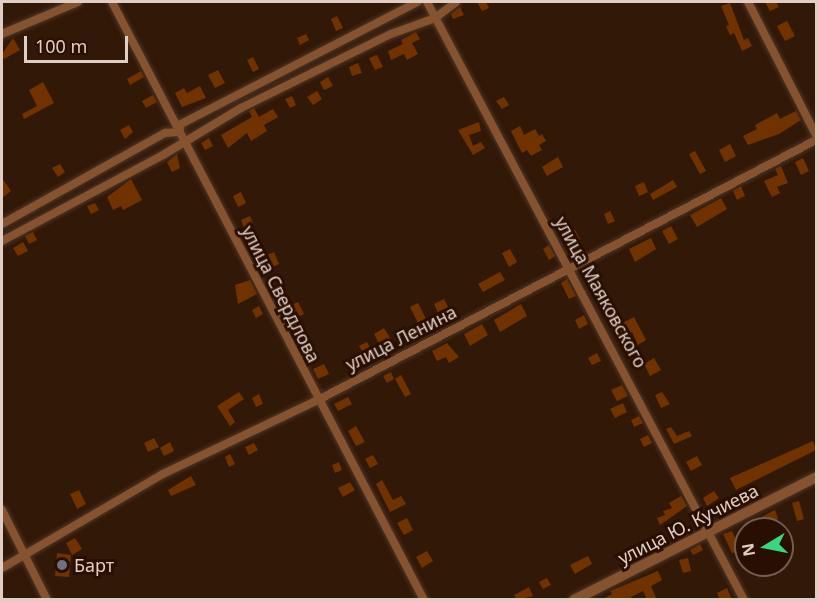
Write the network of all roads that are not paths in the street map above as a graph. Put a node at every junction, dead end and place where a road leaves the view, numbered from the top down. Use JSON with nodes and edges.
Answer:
{"nodes":[{"id":1,"x":78,"y":2,"type":"edge"},
{"id":2,"x":111,"y":2,"type":"edge"},
{"id":3,"x":417,"y":2,"type":"edge"},
{"id":4,"x":427,"y":2,"type":"edge"},
{"id":5,"x":456,"y":2,"type":"edge"},
{"id":6,"x":748,"y":2,"type":"edge"},
{"id":7,"x":435,"y":18,"type":"junction"},
{"id":8,"x":2,"y":34,"type":"edge"},
{"id":9,"x":179,"y":132,"type":"junction"},
{"id":10,"x":816,"y":135,"type":"edge"},
{"id":11,"x":816,"y":140,"type":"edge"},
{"id":12,"x":184,"y":141,"type":"junction"},
{"id":13,"x":2,"y":224,"type":"edge"},
{"id":14,"x":2,"y":241,"type":"edge"},
{"id":15,"x":570,"y":269,"type":"junction"},
{"id":16,"x":318,"y":400,"type":"junction"},
{"id":17,"x":816,"y":477,"type":"edge"},
{"id":18,"x":2,"y":510,"type":"edge"},
{"id":19,"x":708,"y":534,"type":"junction"},
{"id":20,"x":24,"y":554,"type":"junction"},
{"id":21,"x":2,"y":568,"type":"edge"},
{"id":22,"x":47,"y":600,"type":"edge"},
{"id":23,"x":424,"y":600,"type":"edge"},
{"id":24,"x":574,"y":600,"type":"edge"},
{"id":25,"x":744,"y":600,"type":"edge"}],
"edges":[{"from":1,"to":8,"type":"street"},
{"from":2,"to":9,"type":"street","name":"улица Свердлова"},
{"from":3,"to":9,"type":"street"},
{"from":4,"to":7,"type":"street","name":"улица Маяковского"},
{"from":5,"to":7,"type":"street"},
{"from":6,"to":10,"type":"street"},
{"from":7,"to":12,"type":"street"},
{"from":7,"to":15,"type":"street","name":"улица Маяковского"},
{"from":9,"to":12,"type":"street","name":"улица Свердлова"},
{"from":9,"to":13,"type":"street"},
{"from":11,"to":15,"type":"street","name":"улица Ленина"},
{"from":12,"to":14,"type":"street"},
{"from":12,"to":16,"type":"street","name":"улица Свердлова"},
{"from":15,"to":16,"type":"street","name":"улица Ленина"},
{"from":15,"to":19,"type":"street","name":"улица Маяковского"},
{"from":16,"to":20,"type":"street","name":"улица Ленина"},
{"from":16,"to":23,"type":"street","name":"улица Свердлова"},
{"from":17,"to":19,"type":"street","name":"улица Ю. Кучиева"},
{"from":18,"to":20,"type":"street"},
{"from":19,"to":24,"type":"street","name":"улица Ю. Кучиева"},
{"from":19,"to":25,"type":"street","name":"улица Маяковского"},
{"from":20,"to":21,"type":"street","name":"улица Ленина"},
{"from":20,"to":22,"type":"street"}]}
